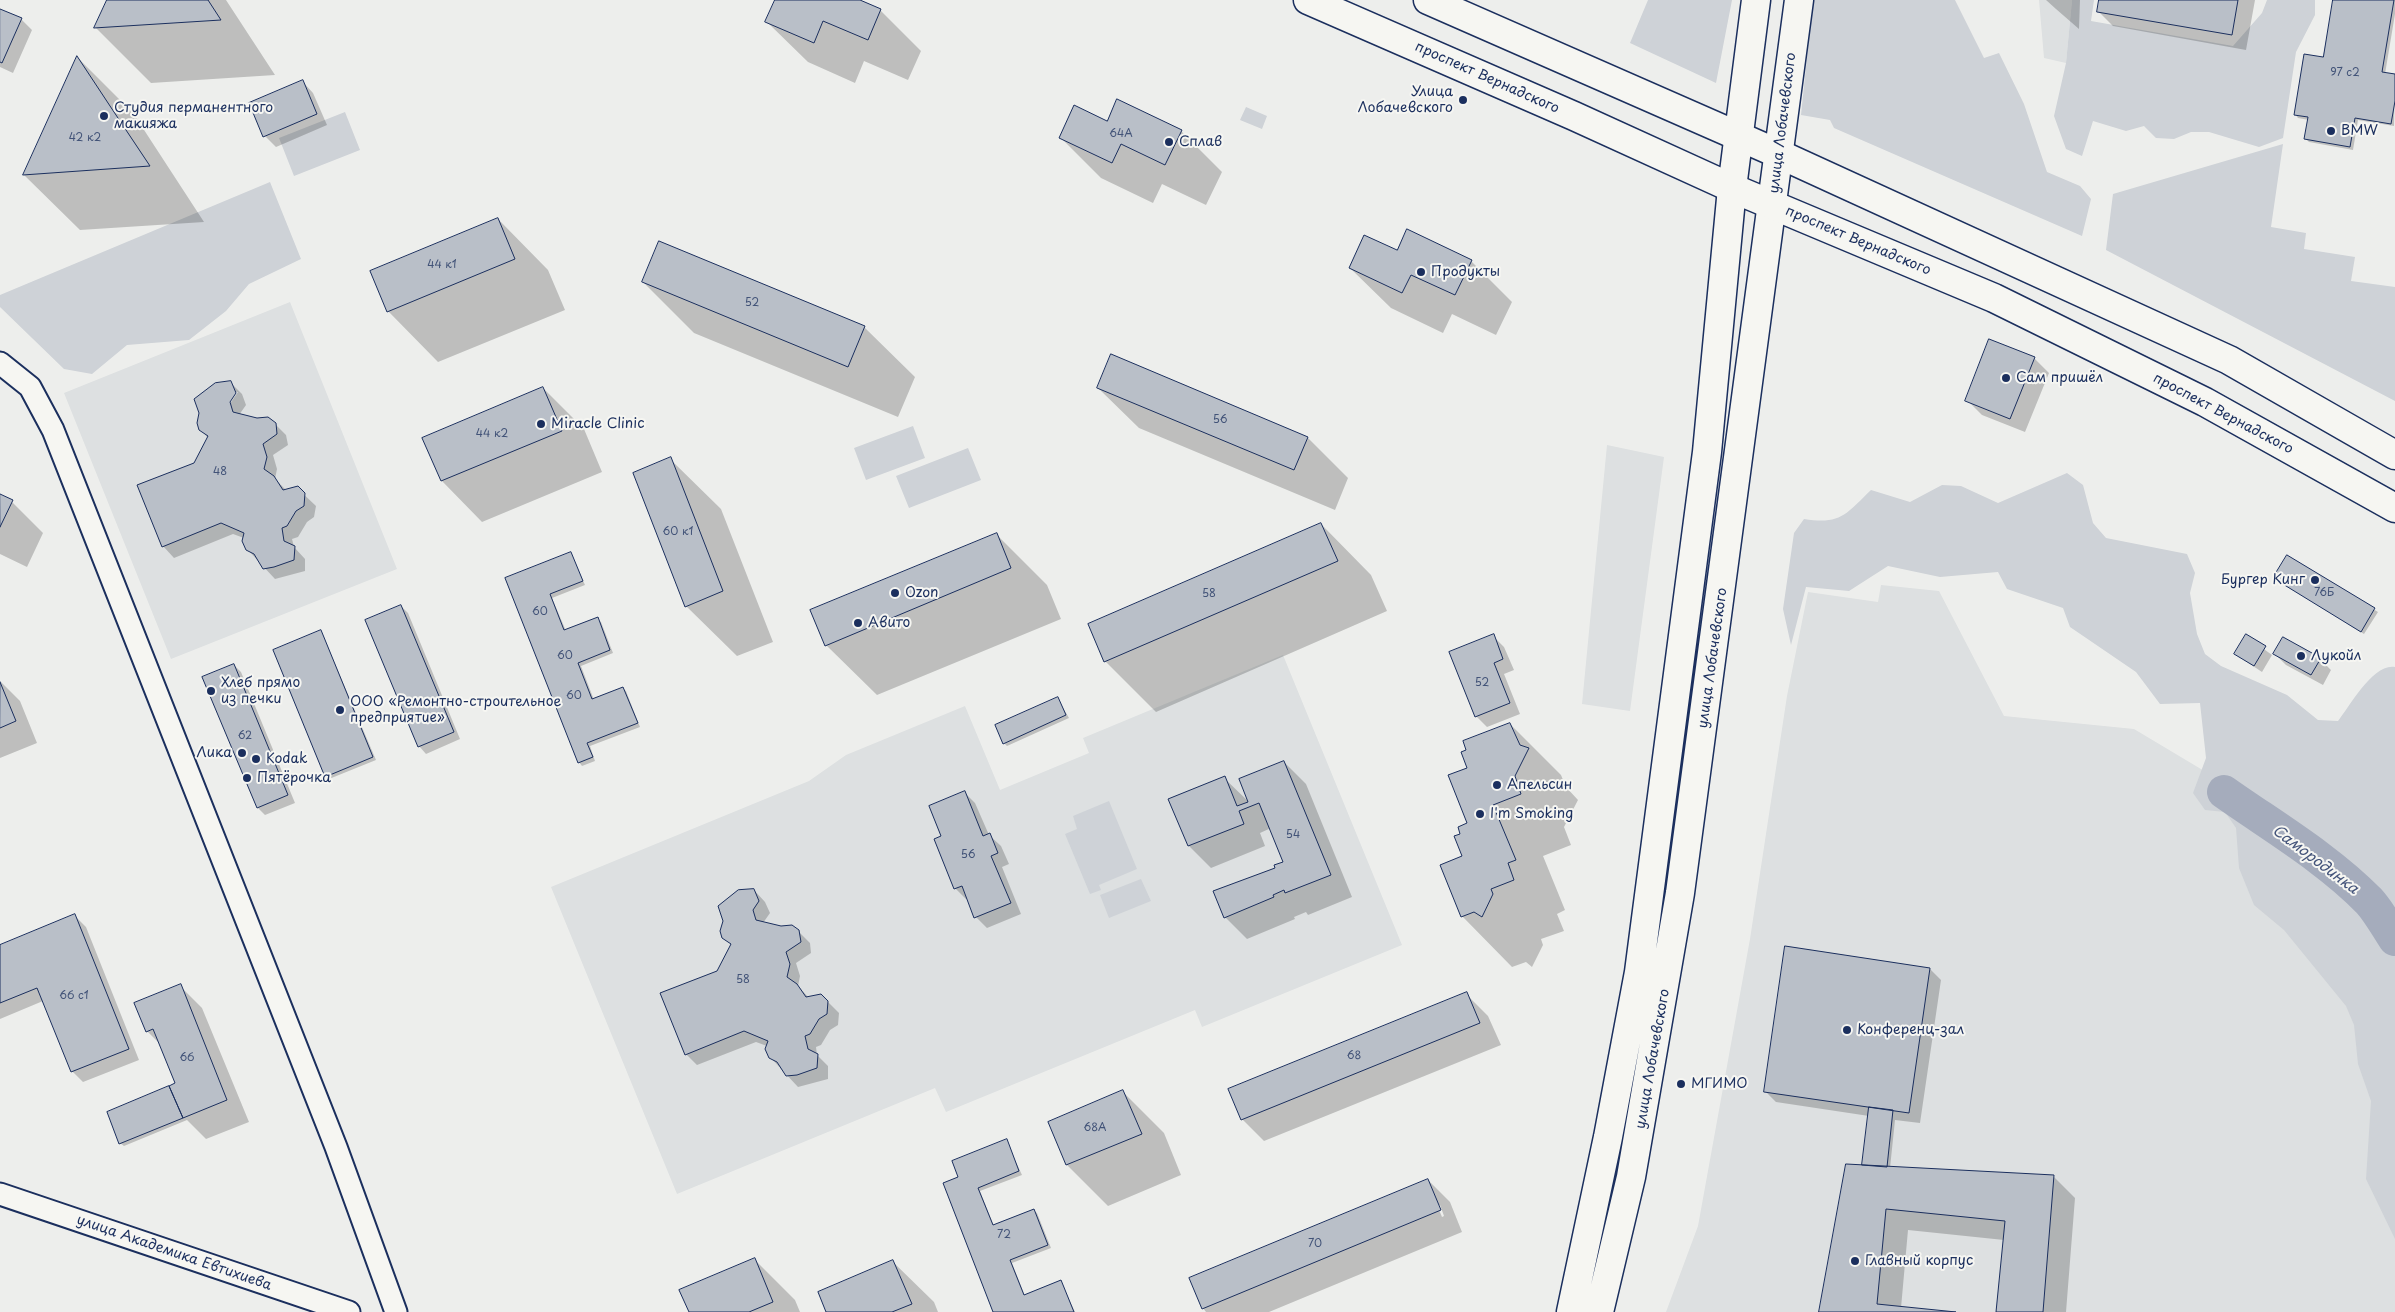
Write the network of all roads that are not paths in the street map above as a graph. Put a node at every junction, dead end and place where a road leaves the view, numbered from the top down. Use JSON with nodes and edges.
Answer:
{"nodes":[{"id":1,"x":1308,"y":0,"type":"edge"},
{"id":2,"x":1428,"y":0,"type":"edge"},
{"id":3,"x":1756,"y":0,"type":"edge"},
{"id":4,"x":1799,"y":0,"type":"edge"},
{"id":5,"x":1738,"y":138,"type":"junction"},
{"id":6,"x":1779,"y":154,"type":"junction"},
{"id":7,"x":1732,"y":188,"type":"junction"},
{"id":8,"x":1772,"y":205,"type":"junction"},
{"id":9,"x":0,"y":363,"type":"edge"},
{"id":10,"x":2395,"y":455,"type":"edge"},
{"id":11,"x":2395,"y":508,"type":"edge"},
{"id":12,"x":0,"y":1194,"type":"edge"},
{"id":13,"x":349,"y":1312,"type":"edge"},
{"id":14,"x":396,"y":1312,"type":"edge"},
{"id":15,"x":1572,"y":1312,"type":"edge"},
{"id":16,"x":1598,"y":1312,"type":"edge"}],
"edges":[{"from":1,"to":7,"type":"main road","name":"проспект Вернадского"},
{"from":2,"to":5,"type":"main road"},
{"from":3,"to":5,"type":"main road","name":"улица Лобачевского"},
{"from":4,"to":6,"type":"main road","name":"улица Лобачевского"},
{"from":5,"to":6,"type":"main road"},
{"from":5,"to":7,"type":"main road","name":"улица Лобачевского"},
{"from":6,"to":8,"type":"main road","name":"улица Лобачевского"},
{"from":6,"to":10,"type":"main road"},
{"from":7,"to":8,"type":"main road","name":"проспект Вернадского"},
{"from":7,"to":15,"type":"main road","name":"улица Лобачевского"},
{"from":8,"to":11,"type":"main road","name":"проспект Вернадского"},
{"from":8,"to":16,"type":"main road","name":"улица Лобачевского"},
{"from":9,"to":14,"type":"street"},
{"from":12,"to":13,"type":"street","name":"улица Академика Евтихиева"}]}
